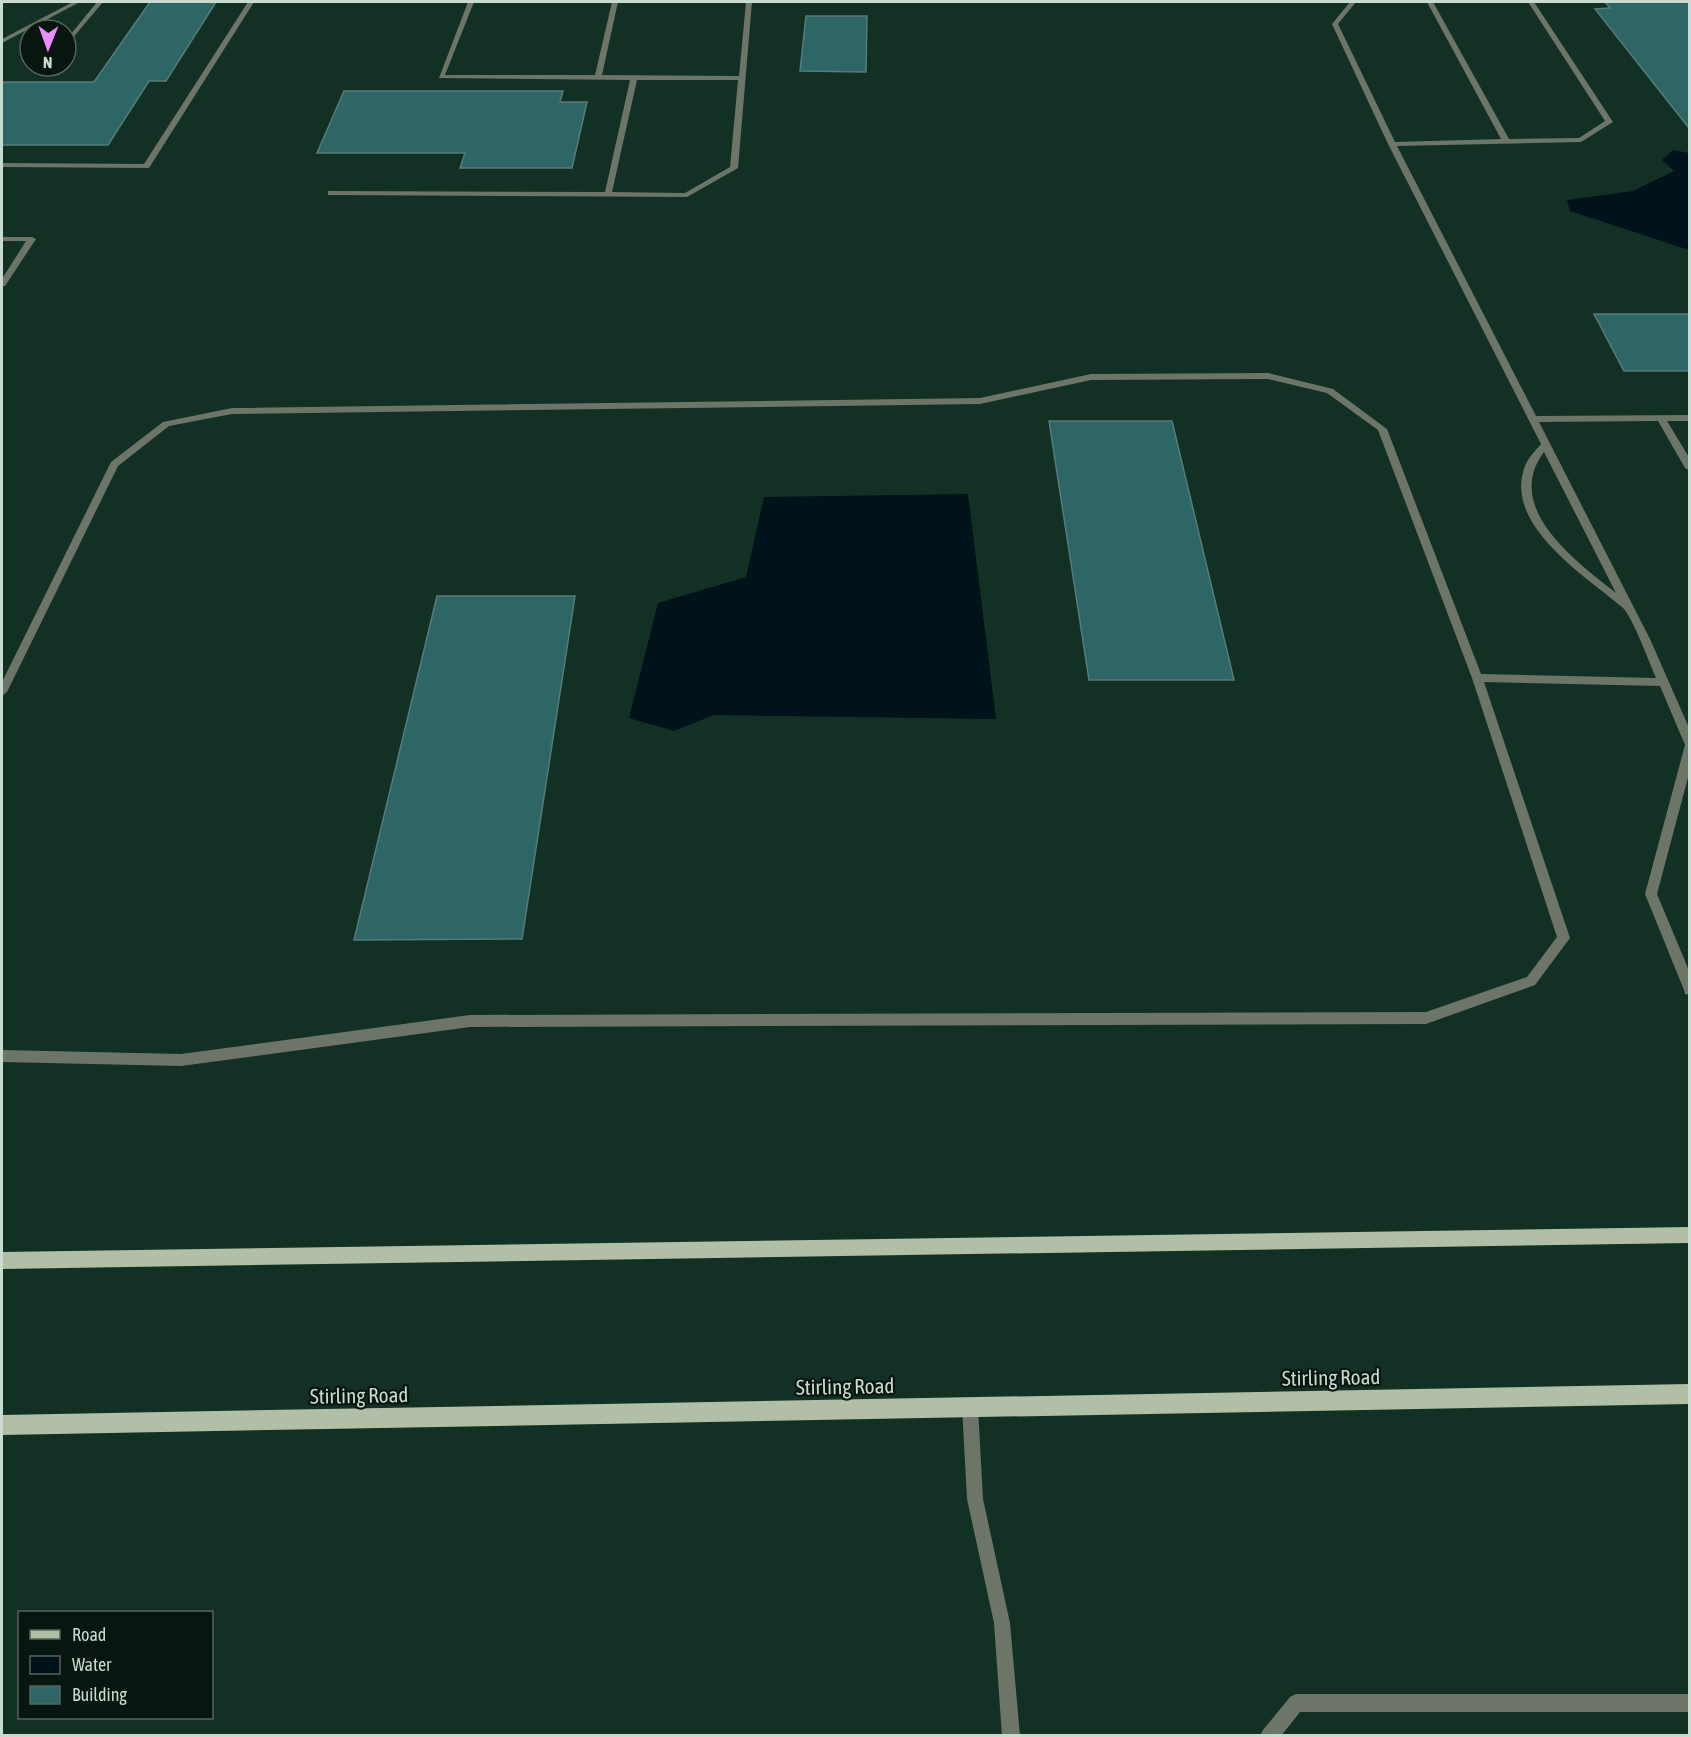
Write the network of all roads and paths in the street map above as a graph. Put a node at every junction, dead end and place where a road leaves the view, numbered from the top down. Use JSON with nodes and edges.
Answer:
{"nodes":[{"id":1,"x":77,"y":2,"type":"edge"},
{"id":2,"x":100,"y":2,"type":"edge"},
{"id":3,"x":251,"y":2,"type":"edge"},
{"id":4,"x":471,"y":2,"type":"edge"},
{"id":5,"x":615,"y":2,"type":"edge"},
{"id":6,"x":749,"y":2,"type":"edge"},
{"id":7,"x":1353,"y":2,"type":"edge"},
{"id":8,"x":1430,"y":2,"type":"edge"},
{"id":9,"x":1531,"y":2,"type":"edge"},
{"id":10,"x":78,"y":29,"type":"edge"},
{"id":11,"x":2,"y":41,"type":"edge"},
{"id":12,"x":598,"y":77,"type":"junction"},
{"id":13,"x":634,"y":78,"type":"junction"},
{"id":14,"x":742,"y":78,"type":"junction"},
{"id":15,"x":1507,"y":143,"type":"junction"},
{"id":16,"x":1392,"y":144,"type":"junction"},
{"id":17,"x":2,"y":165,"type":"edge"},
{"id":18,"x":330,"y":193,"type":"dead end"},
{"id":19,"x":608,"y":194,"type":"junction"},
{"id":20,"x":2,"y":239,"type":"edge"},
{"id":21,"x":2,"y":284,"type":"edge"},
{"id":22,"x":1661,"y":418,"type":"junction"},
{"id":23,"x":1689,"y":418,"type":"edge"},
{"id":24,"x":1532,"y":419,"type":"junction"},
{"id":25,"x":1545,"y":444,"type":"junction"},
{"id":26,"x":1689,"y":468,"type":"edge"},
{"id":27,"x":1629,"y":608,"type":"junction"},
{"id":28,"x":1477,"y":678,"type":"junction"},
{"id":29,"x":1663,"y":682,"type":"junction"},
{"id":30,"x":2,"y":692,"type":"edge"},
{"id":31,"x":1689,"y":745,"type":"edge"},
{"id":32,"x":1689,"y":990,"type":"edge"},
{"id":33,"x":2,"y":1056,"type":"edge"},
{"id":34,"x":1689,"y":1235,"type":"edge"},
{"id":35,"x":2,"y":1261,"type":"edge"},
{"id":36,"x":1689,"y":1394,"type":"edge"},
{"id":37,"x":970,"y":1407,"type":"junction"},
{"id":38,"x":2,"y":1425,"type":"edge"},
{"id":39,"x":1689,"y":1702,"type":"edge"},
{"id":40,"x":1011,"y":1736,"type":"edge"},
{"id":41,"x":1269,"y":1736,"type":"edge"}],
"edges":[{"from":1,"to":11,"type":"lane"},
{"from":2,"to":10,"type":"lane"},
{"from":3,"to":17,"type":"lane"},
{"from":4,"to":12,"type":"lane"},
{"from":5,"to":12,"type":"lane"},
{"from":6,"to":14,"type":"lane"},
{"from":7,"to":16,"type":"lane"},
{"from":8,"to":15,"type":"lane"},
{"from":9,"to":15,"type":"lane"},
{"from":12,"to":13,"type":"lane"},
{"from":13,"to":14,"type":"lane"},
{"from":13,"to":19,"type":"lane"},
{"from":14,"to":19,"type":"lane"},
{"from":15,"to":16,"type":"lane"},
{"from":16,"to":24,"type":"lane"},
{"from":18,"to":19,"type":"lane"},
{"from":20,"to":21,"type":"lane"},
{"from":22,"to":23,"type":"lane"},
{"from":22,"to":24,"type":"lane"},
{"from":22,"to":26,"type":"lane"},
{"from":24,"to":25,"type":"lane"},
{"from":25,"to":27,"type":"lane"},
{"from":25,"to":27,"type":"lane"},
{"from":27,"to":29,"type":"lane"},
{"from":28,"to":29,"type":"lane"},
{"from":28,"to":30,"type":"lane"},
{"from":28,"to":33,"type":"lane"},
{"from":29,"to":31,"type":"lane"},
{"from":31,"to":32,"type":"lane"},
{"from":34,"to":35,"type":"main road"},
{"from":36,"to":37,"type":"main road","name":"Stirling Road"},
{"from":37,"to":38,"type":"main road","name":"Stirling Road"},
{"from":37,"to":40,"type":"lane"},
{"from":39,"to":41,"type":"lane"}]}
